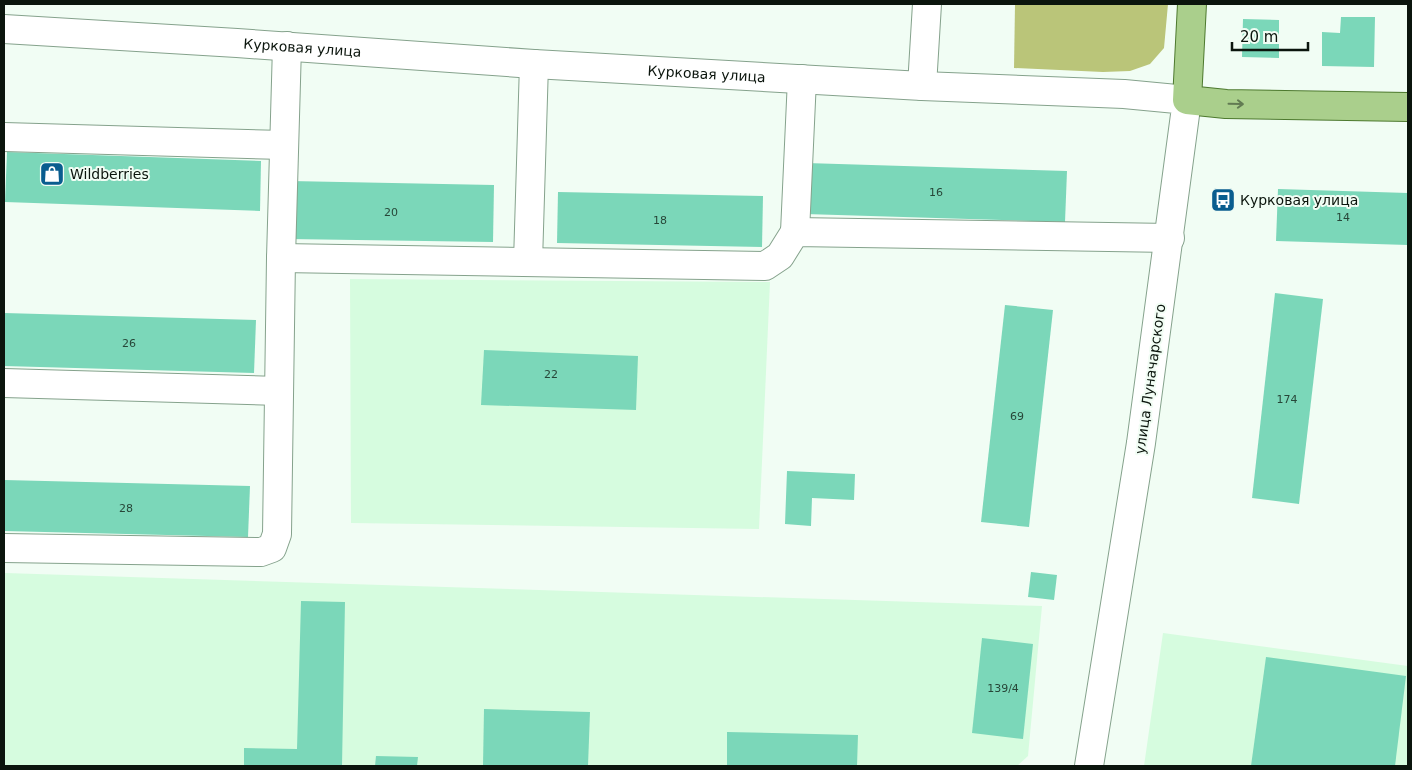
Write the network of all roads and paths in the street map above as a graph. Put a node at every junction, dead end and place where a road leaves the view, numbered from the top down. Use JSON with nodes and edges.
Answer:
{"nodes":[{"id":1,"x":926,"y":4,"type":"edge"},
{"id":2,"x":1192,"y":4,"type":"edge"},
{"id":3,"x":4,"y":29,"type":"edge"},
{"id":4,"x":287,"y":46,"type":"junction"},
{"id":5,"x":534,"y":64,"type":"junction"},
{"id":6,"x":802,"y":79,"type":"junction"},
{"id":7,"x":922,"y":86,"type":"junction"},
{"id":8,"x":1187,"y":100,"type":"junction"},
{"id":9,"x":1408,"y":107,"type":"edge"},
{"id":10,"x":4,"y":137,"type":"edge"},
{"id":11,"x":284,"y":145,"type":"junction"},
{"id":12,"x":795,"y":232,"type":"junction"},
{"id":13,"x":1170,"y":238,"type":"junction"},
{"id":14,"x":281,"y":258,"type":"junction"},
{"id":15,"x":528,"y":262,"type":"junction"},
{"id":16,"x":4,"y":384,"type":"edge"},
{"id":17,"x":280,"y":391,"type":"junction"},
{"id":18,"x":4,"y":548,"type":"edge"},
{"id":19,"x":1083,"y":762,"type":"edge"}],
"edges":[{"from":1,"to":7,"type":"street"},
{"from":2,"to":8,"type":"main road","name":"улица Луначарского"},
{"from":3,"to":4,"type":"street","name":"Курковая улица"},
{"from":4,"to":5,"type":"street","name":"Курковая улица"},
{"from":4,"to":11,"type":"street"},
{"from":5,"to":6,"type":"street","name":"Курковая улица"},
{"from":5,"to":15,"type":"street"},
{"from":6,"to":7,"type":"street","name":"Курковая улица"},
{"from":6,"to":12,"type":"street"},
{"from":7,"to":8,"type":"street","name":"Курковая улица"},
{"from":8,"to":9,"type":"main road","name":"Курковая улица","one_way":true},
{"from":8,"to":13,"type":"street","name":"улица Луначарского"},
{"from":10,"to":11,"type":"street"},
{"from":11,"to":14,"type":"street"},
{"from":12,"to":13,"type":"street"},
{"from":12,"to":15,"type":"street"},
{"from":13,"to":19,"type":"street","name":"улица Луначарского"},
{"from":14,"to":15,"type":"street"},
{"from":14,"to":17,"type":"street"},
{"from":16,"to":17,"type":"street"},
{"from":17,"to":18,"type":"street"}]}
